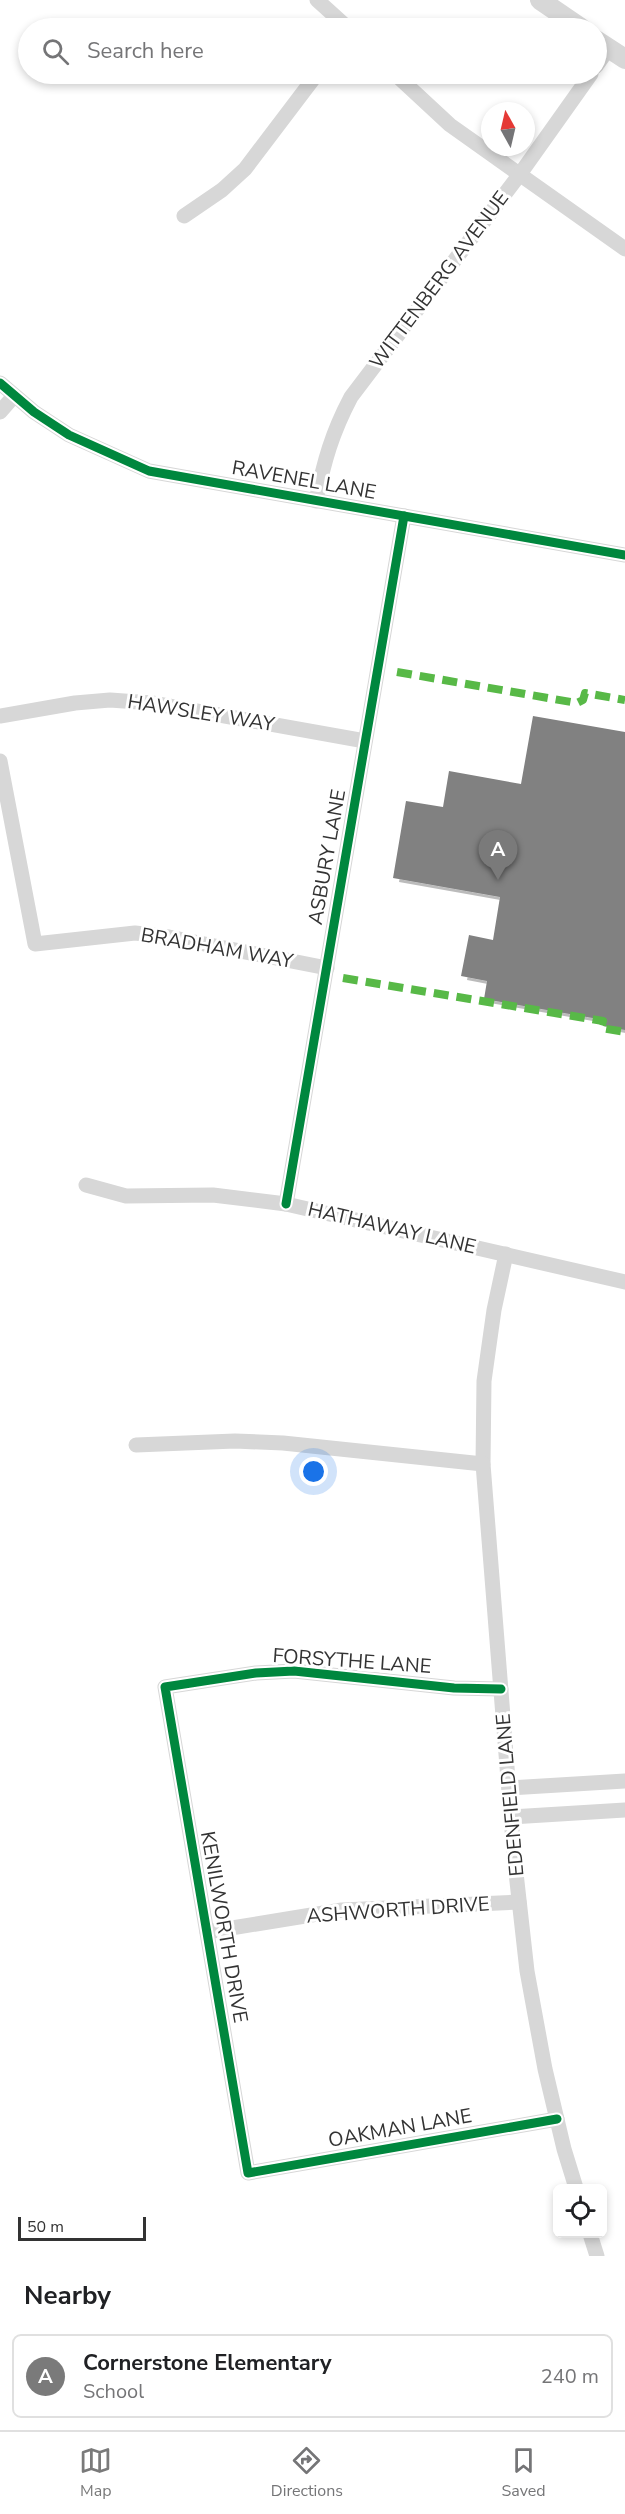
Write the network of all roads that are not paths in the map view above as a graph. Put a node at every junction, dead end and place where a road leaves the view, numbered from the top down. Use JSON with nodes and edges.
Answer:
{"nodes":[{"id":1,"x":317,"y":0,"type":"edge"},
{"id":2,"x":540,"y":0,"type":"edge"},
{"id":3,"x":337,"y":18,"type":"edge"},
{"id":4,"x":566,"y":18,"type":"edge"},
{"id":5,"x":309,"y":84,"type":"edge"},
{"id":6,"x":406,"y":84,"type":"edge"},
{"id":7,"x":584,"y":84,"type":"edge"},
{"id":8,"x":520,"y":174,"type":"junction"},
{"id":9,"x":184,"y":216,"type":"dead end"},
{"id":10,"x":625,"y":249,"type":"edge"},
{"id":11,"x":0,"y":383,"type":"edge"},
{"id":12,"x":14,"y":396,"type":"junction"},
{"id":13,"x":0,"y":412,"type":"edge"},
{"id":14,"x":316,"y":501,"type":"junction"},
{"id":15,"x":404,"y":516,"type":"junction"},
{"id":16,"x":625,"y":555,"type":"edge"},
{"id":17,"x":0,"y":716,"type":"edge"},
{"id":18,"x":365,"y":741,"type":"junction"},
{"id":19,"x":0,"y":761,"type":"edge"},
{"id":20,"x":327,"y":968,"type":"junction"},
{"id":21,"x":86,"y":1185,"type":"dead end"},
{"id":22,"x":286,"y":1204,"type":"junction"},
{"id":23,"x":506,"y":1254,"type":"junction"},
{"id":24,"x":625,"y":1282,"type":"edge"},
{"id":25,"x":136,"y":1445,"type":"dead end"},
{"id":26,"x":483,"y":1464,"type":"junction"},
{"id":27,"x":165,"y":1687,"type":"joint"},
{"id":28,"x":501,"y":1689,"type":"junction"},
{"id":29,"x":625,"y":1781,"type":"edge"},
{"id":30,"x":509,"y":1788,"type":"junction"},
{"id":31,"x":625,"y":1810,"type":"edge"},
{"id":32,"x":511,"y":1817,"type":"junction"},
{"id":33,"x":519,"y":1902,"type":"junction"},
{"id":34,"x":207,"y":1932,"type":"junction"},
{"id":35,"x":557,"y":2119,"type":"junction"},
{"id":36,"x":248,"y":2173,"type":"joint"},
{"id":37,"x":575,"y":2184,"type":"edge"},
{"id":38,"x":591,"y":2238,"type":"edge"},
{"id":39,"x":597,"y":2256,"type":"edge"}],
"edges":[{"from":1,"to":3,"type":"street"},
{"from":2,"to":4,"type":"street"},
{"from":5,"to":9,"type":"street"},
{"from":6,"to":8,"type":"street"},
{"from":7,"to":8,"type":"street","name":"WITTENBERG AVENUE"},
{"from":8,"to":10,"type":"street"},
{"from":8,"to":14,"type":"street","name":"WITTENBERG AVENUE"},
{"from":11,"to":12,"type":"street","name":"RAVENEL LANE"},
{"from":12,"to":13,"type":"street"},
{"from":12,"to":14,"type":"street","name":"RAVENEL LANE"},
{"from":14,"to":15,"type":"street","name":"RAVENEL LANE"},
{"from":15,"to":16,"type":"street","name":"RAVENEL LANE"},
{"from":15,"to":18,"type":"street","name":"ASBURY LANE"},
{"from":17,"to":18,"type":"street","name":"HAWSLEY WAY"},
{"from":18,"to":20,"type":"street","name":"ASBURY LANE"},
{"from":19,"to":20,"type":"street","name":"BRADHAM WAY"},
{"from":20,"to":22,"type":"street","name":"ASBURY LANE"},
{"from":21,"to":22,"type":"street","name":"HATHAWAY LANE"},
{"from":22,"to":23,"type":"street","name":"HATHAWAY LANE"},
{"from":23,"to":24,"type":"street","name":"HATHAWAY LANE"},
{"from":23,"to":26,"type":"street","name":"EDENFIELD LANE"},
{"from":25,"to":26,"type":"street"},
{"from":26,"to":28,"type":"street","name":"EDENFIELD LANE"},
{"from":27,"to":28,"type":"street","name":"FORSYTHE LANE"},
{"from":27,"to":34,"type":"street","name":"KENILWORTH DRIVE"},
{"from":28,"to":30,"type":"street","name":"EDENFIELD LANE"},
{"from":29,"to":30,"type":"street"},
{"from":30,"to":32,"type":"street","name":"EDENFIELD LANE"},
{"from":31,"to":32,"type":"street"},
{"from":32,"to":33,"type":"street","name":"EDENFIELD LANE"},
{"from":33,"to":34,"type":"street","name":"ASHWORTH DRIVE"},
{"from":33,"to":35,"type":"street","name":"EDENFIELD LANE"},
{"from":34,"to":36,"type":"street","name":"KENILWORTH DRIVE"},
{"from":35,"to":36,"type":"street","name":"OAKMAN LANE"},
{"from":35,"to":37,"type":"street","name":"EDENFIELD LANE"},
{"from":38,"to":39,"type":"street"}]}
